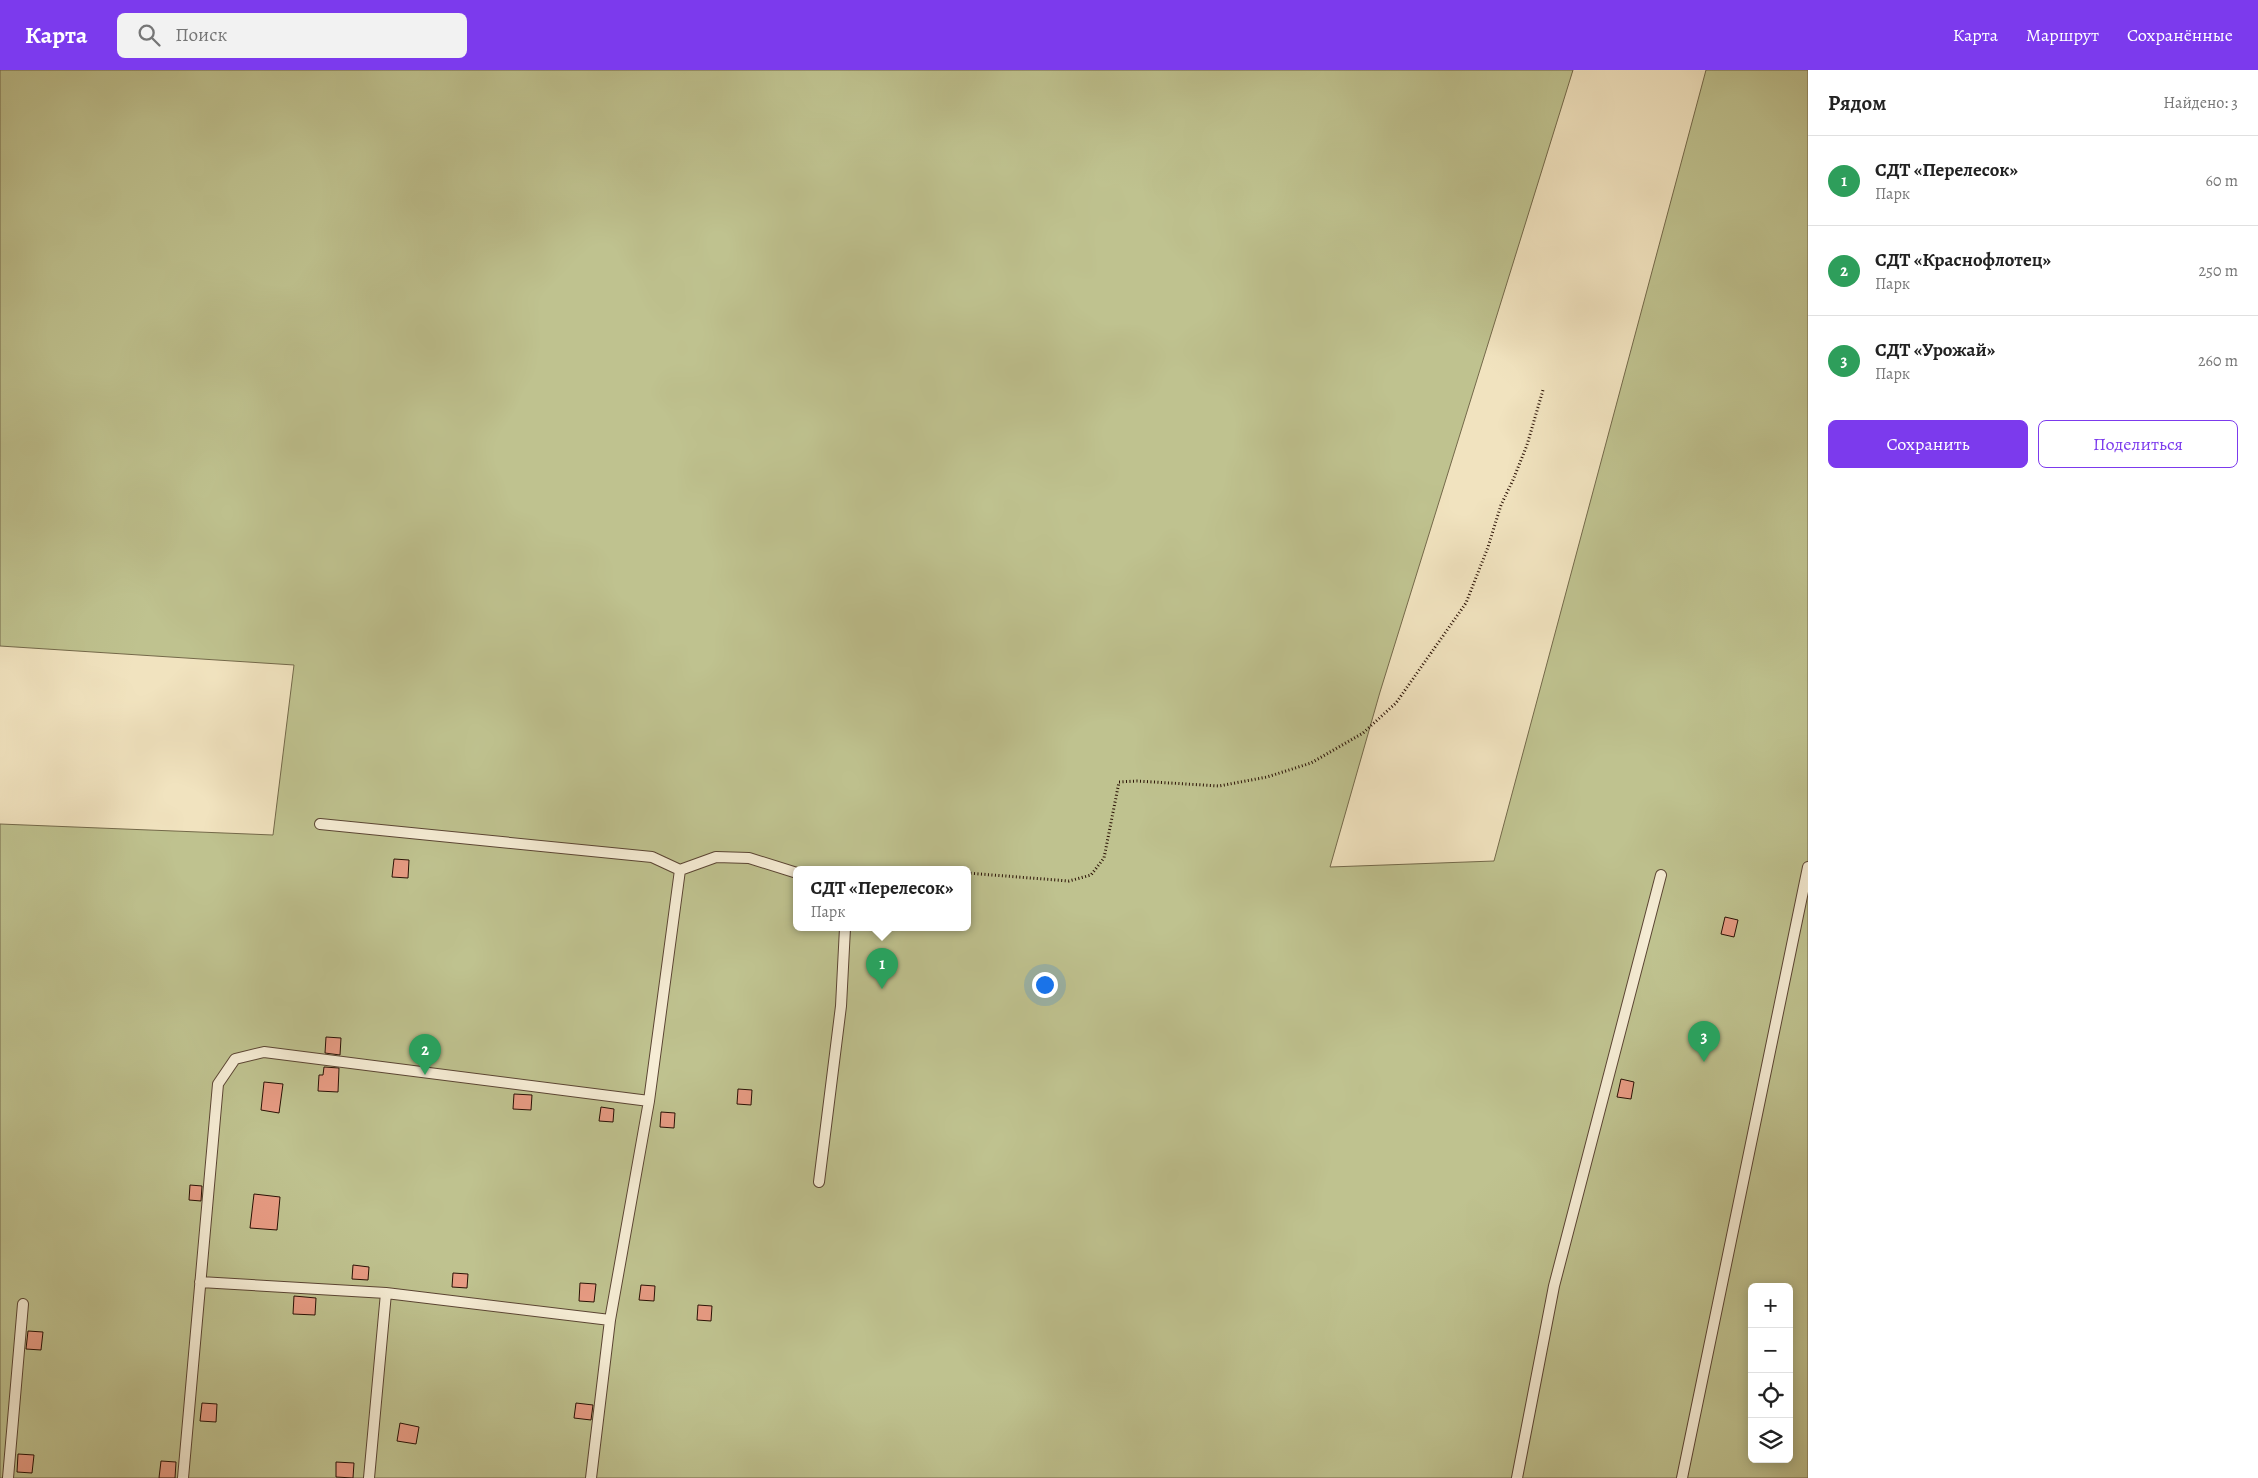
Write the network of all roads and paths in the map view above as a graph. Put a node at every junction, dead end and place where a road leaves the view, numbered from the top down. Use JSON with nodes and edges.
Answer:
{"nodes":[{"id":1,"x":1543,"y":390,"type":"dead end"},
{"id":2,"x":320,"y":824,"type":"dead end"},
{"id":3,"x":1808,"y":867,"type":"edge"},
{"id":4,"x":680,"y":870,"type":"junction"},
{"id":5,"x":793,"y":871,"type":"edge"},
{"id":6,"x":971,"y":873,"type":"edge"},
{"id":7,"x":1661,"y":875,"type":"dead end"},
{"id":8,"x":846,"y":931,"type":"edge"},
{"id":9,"x":649,"y":1101,"type":"junction"},
{"id":10,"x":819,"y":1182,"type":"dead end"},
{"id":11,"x":200,"y":1282,"type":"junction"},
{"id":12,"x":386,"y":1293,"type":"junction"},
{"id":13,"x":23,"y":1304,"type":"dead end"},
{"id":14,"x":610,"y":1320,"type":"junction"},
{"id":15,"x":8,"y":1478,"type":"edge"},
{"id":16,"x":183,"y":1478,"type":"edge"},
{"id":17,"x":369,"y":1478,"type":"edge"},
{"id":18,"x":591,"y":1478,"type":"edge"},
{"id":19,"x":1517,"y":1478,"type":"edge"},
{"id":20,"x":1682,"y":1478,"type":"edge"}],
"edges":[{"from":1,"to":6,"type":"path"},
{"from":2,"to":4,"type":"lane"},
{"from":3,"to":20,"type":"lane"},
{"from":4,"to":5,"type":"lane"},
{"from":4,"to":9,"type":"lane"},
{"from":7,"to":19,"type":"lane"},
{"from":8,"to":10,"type":"lane"},
{"from":9,"to":11,"type":"lane"},
{"from":9,"to":14,"type":"lane"},
{"from":11,"to":12,"type":"lane"},
{"from":11,"to":16,"type":"lane"},
{"from":12,"to":14,"type":"lane"},
{"from":12,"to":17,"type":"lane"},
{"from":13,"to":15,"type":"lane"},
{"from":14,"to":18,"type":"lane"}]}
